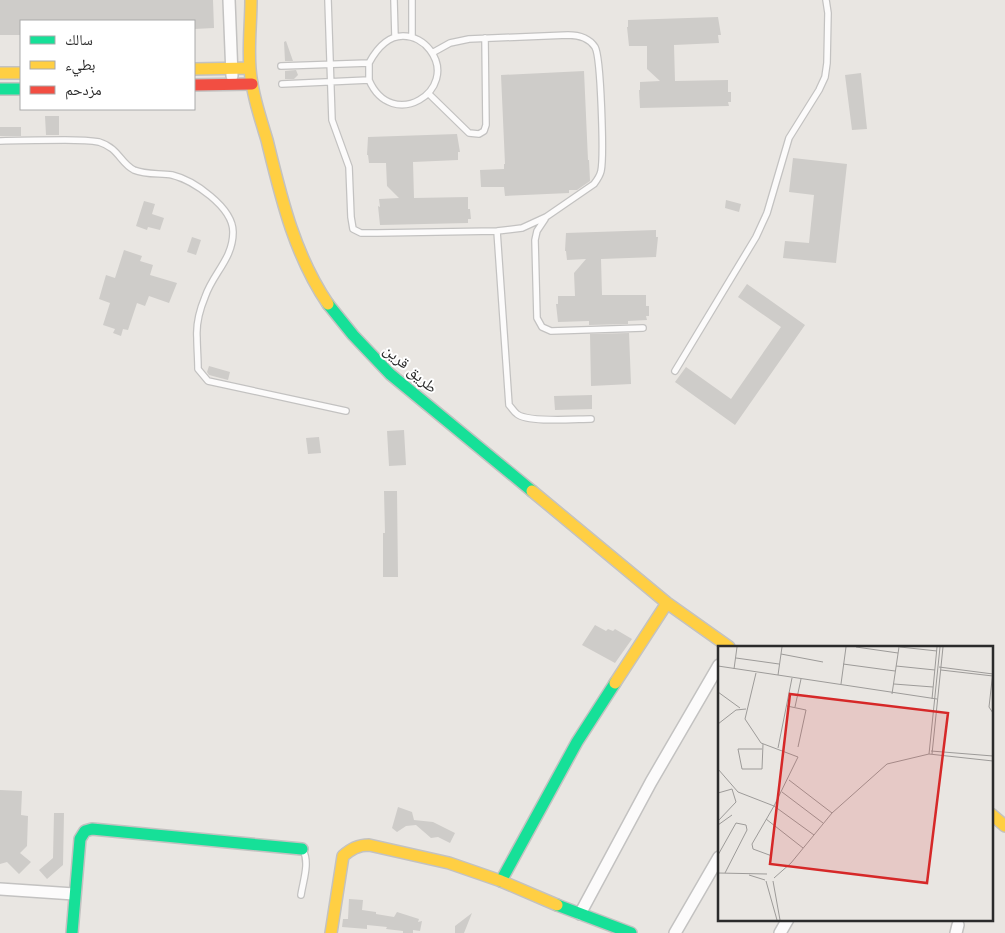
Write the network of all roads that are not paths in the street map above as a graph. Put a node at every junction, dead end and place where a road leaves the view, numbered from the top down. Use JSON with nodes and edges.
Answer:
{"nodes":[{"id":1,"x":228,"y":0,"type":"edge"},
{"id":2,"x":251,"y":0,"type":"edge"},
{"id":3,"x":328,"y":0,"type":"edge"},
{"id":4,"x":394,"y":0,"type":"edge"},
{"id":5,"x":412,"y":0,"type":"edge"},
{"id":6,"x":826,"y":0,"type":"edge"},
{"id":7,"x":395,"y":37,"type":"junction"},
{"id":8,"x":412,"y":37,"type":"junction"},
{"id":9,"x":485,"y":38,"type":"junction"},
{"id":10,"x":432,"y":53,"type":"junction"},
{"id":11,"x":369,"y":63,"type":"junction"},
{"id":12,"x":330,"y":64,"type":"junction"},
{"id":13,"x":281,"y":66,"type":"dead end"},
{"id":14,"x":232,"y":68,"type":"junction"},
{"id":15,"x":250,"y":68,"type":"junction"},
{"id":16,"x":195,"y":69,"type":"edge"},
{"id":17,"x":20,"y":72,"type":"edge"},
{"id":18,"x":0,"y":73,"type":"edge"},
{"id":19,"x":369,"y":80,"type":"junction"},
{"id":20,"x":331,"y":82,"type":"junction"},
{"id":21,"x":233,"y":84,"type":"junction"},
{"id":22,"x":252,"y":84,"type":"junction"},
{"id":23,"x":282,"y":84,"type":"dead end"},
{"id":24,"x":195,"y":85,"type":"edge"},
{"id":25,"x":0,"y":89,"type":"edge"},
{"id":26,"x":20,"y":89,"type":"edge"},
{"id":27,"x":429,"y":94,"type":"junction"},
{"id":28,"x":0,"y":141,"type":"edge"},
{"id":29,"x":546,"y":217,"type":"junction"},
{"id":30,"x":497,"y":231,"type":"junction"},
{"id":31,"x":643,"y":328,"type":"dead end"},
{"id":32,"x":675,"y":371,"type":"dead end"},
{"id":33,"x":346,"y":411,"type":"dead end"},
{"id":34,"x":591,"y":419,"type":"dead end"},
{"id":35,"x":667,"y":603,"type":"junction"},
{"id":36,"x":728,"y":646,"type":"edge"},
{"id":37,"x":718,"y":668,"type":"edge"},
{"id":38,"x":992,"y":815,"type":"edge"},
{"id":39,"x":1005,"y":826,"type":"edge"},
{"id":40,"x":302,"y":849,"type":"joint"},
{"id":41,"x":718,"y":859,"type":"edge"},
{"id":42,"x":501,"y":881,"type":"junction"},
{"id":43,"x":0,"y":889,"type":"edge"},
{"id":44,"x":74,"y":894,"type":"junction"},
{"id":45,"x":301,"y":894,"type":"dead end"},
{"id":46,"x":580,"y":914,"type":"junction"},
{"id":47,"x":787,"y":920,"type":"edge"},
{"id":48,"x":72,"y":933,"type":"edge"},
{"id":49,"x":331,"y":933,"type":"edge"},
{"id":50,"x":631,"y":933,"type":"edge"},
{"id":51,"x":675,"y":933,"type":"edge"},
{"id":52,"x":780,"y":933,"type":"edge"}],
"edges":[{"from":1,"to":14,"type":"street"},
{"from":2,"to":15,"type":"street","name":"طريق قرين"},
{"from":3,"to":12,"type":"lane"},
{"from":4,"to":7,"type":"lane"},
{"from":5,"to":8,"type":"lane"},
{"from":6,"to":32,"type":"lane"},
{"from":7,"to":8,"type":"lane"},
{"from":7,"to":11,"type":"lane"},
{"from":8,"to":10,"type":"lane"},
{"from":9,"to":10,"type":"lane"},
{"from":9,"to":27,"type":"lane"},
{"from":9,"to":29,"type":"lane"},
{"from":10,"to":27,"type":"lane"},
{"from":11,"to":12,"type":"lane"},
{"from":11,"to":19,"type":"lane"},
{"from":12,"to":13,"type":"lane"},
{"from":12,"to":20,"type":"lane"},
{"from":14,"to":15,"type":"street"},
{"from":14,"to":16,"type":"street"},
{"from":14,"to":21,"type":"street"},
{"from":15,"to":22,"type":"street","name":"طريق قرين"},
{"from":17,"to":18,"type":"street"},
{"from":19,"to":20,"type":"lane"},
{"from":19,"to":27,"type":"lane"},
{"from":20,"to":23,"type":"lane"},
{"from":20,"to":30,"type":"lane"},
{"from":21,"to":22,"type":"street"},
{"from":21,"to":24,"type":"street"},
{"from":22,"to":35,"type":"street","name":"طريق قرين"},
{"from":25,"to":26,"type":"street"},
{"from":28,"to":33,"type":"lane"},
{"from":29,"to":30,"type":"lane"},
{"from":29,"to":31,"type":"lane"},
{"from":30,"to":34,"type":"lane"},
{"from":35,"to":36,"type":"street","name":"طريق قرين"},
{"from":35,"to":42,"type":"street"},
{"from":37,"to":46,"type":"street"},
{"from":38,"to":39,"type":"street"},
{"from":40,"to":44,"type":"street"},
{"from":40,"to":45,"type":"lane"},
{"from":41,"to":51,"type":"street"},
{"from":42,"to":46,"type":"street"},
{"from":42,"to":49,"type":"street"},
{"from":43,"to":44,"type":"street"},
{"from":44,"to":48,"type":"street"},
{"from":46,"to":50,"type":"street"},
{"from":47,"to":52,"type":"street"}]}
